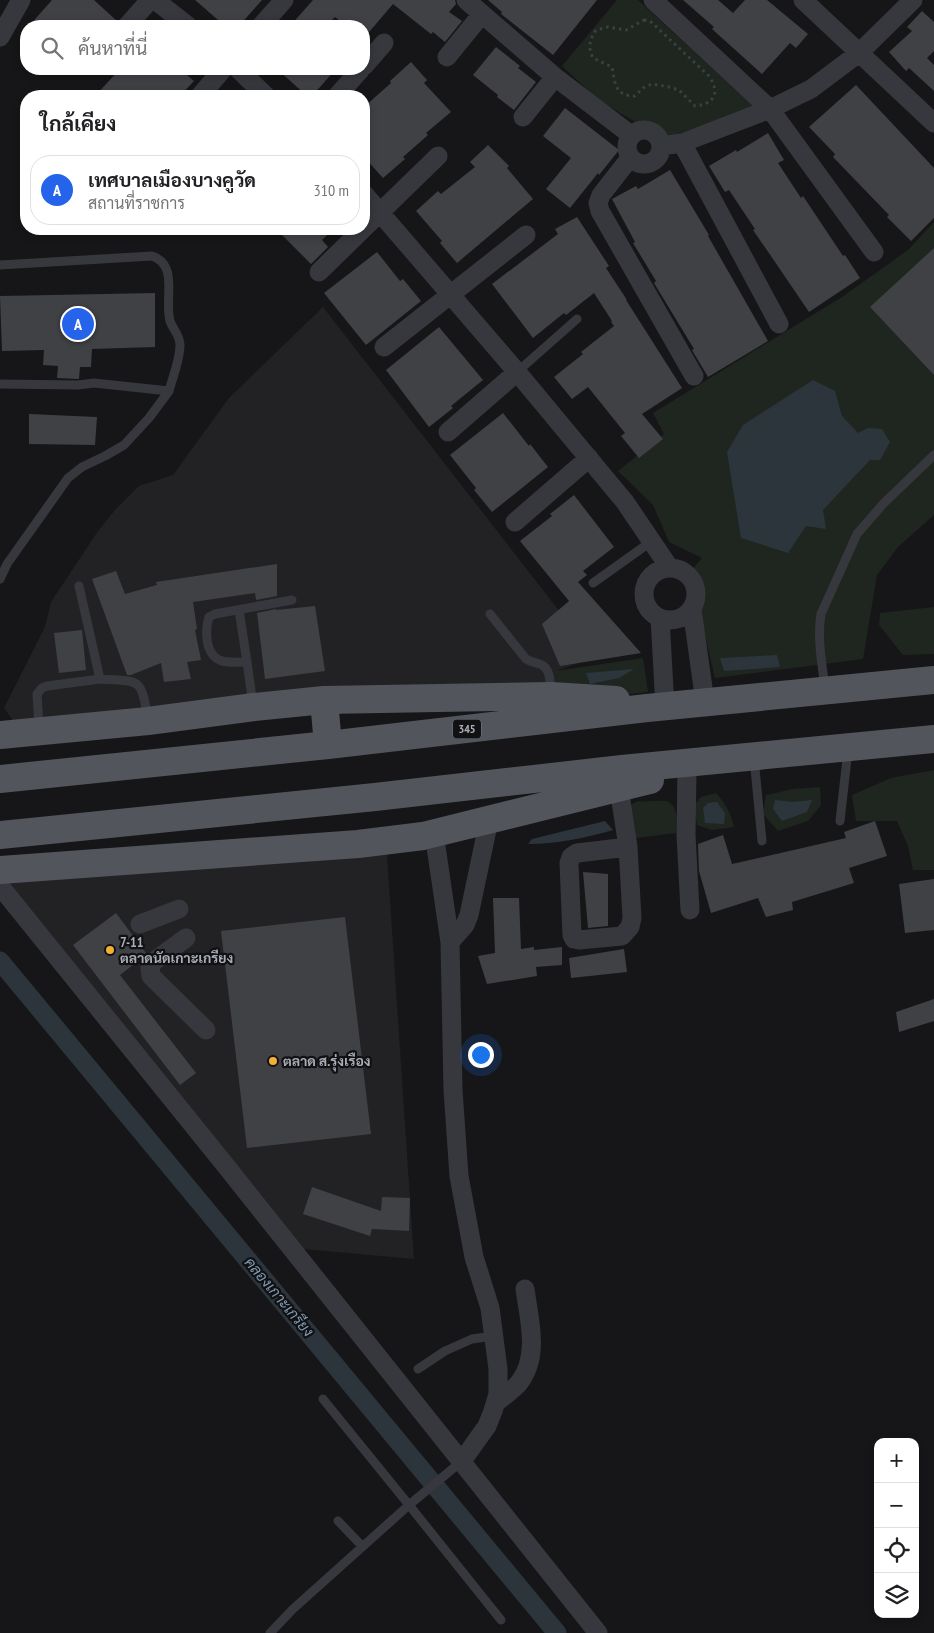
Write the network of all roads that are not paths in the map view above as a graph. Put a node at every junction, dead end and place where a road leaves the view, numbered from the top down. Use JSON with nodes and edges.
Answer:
{"nodes":[{"id":1,"x":21,"y":0,"type":"edge"},
{"id":2,"x":150,"y":0,"type":"edge"},
{"id":3,"x":155,"y":0,"type":"edge"},
{"id":4,"x":284,"y":0,"type":"edge"},
{"id":5,"x":466,"y":0,"type":"edge"},
{"id":6,"x":652,"y":0,"type":"edge"},
{"id":7,"x":802,"y":0,"type":"edge"},
{"id":8,"x":913,"y":0,"type":"edge"},
{"id":9,"x":482,"y":14,"type":"junction"},
{"id":10,"x":132,"y":20,"type":"edge"},
{"id":11,"x":180,"y":20,"type":"edge"},
{"id":12,"x":266,"y":20,"type":"edge"},
{"id":13,"x":0,"y":37,"type":"edge"},
{"id":14,"x":384,"y":43,"type":"dead end"},
{"id":15,"x":858,"y":53,"type":"junction"},
{"id":16,"x":447,"y":57,"type":"dead end"},
{"id":17,"x":370,"y":59,"type":"edge"},
{"id":18,"x":218,"y":75,"type":"edge"},
{"id":19,"x":244,"y":75,"type":"edge"},
{"id":20,"x":356,"y":75,"type":"edge"},
{"id":21,"x":555,"y":77,"type":"junction"},
{"id":22,"x":205,"y":90,"type":"edge"},
{"id":23,"x":260,"y":90,"type":"edge"},
{"id":24,"x":342,"y":90,"type":"edge"},
{"id":25,"x":770,"y":109,"type":"junction"},
{"id":26,"x":523,"y":117,"type":"dead end"},
{"id":27,"x":934,"y":123,"type":"edge"},
{"id":28,"x":631,"y":135,"type":"junction"},
{"id":29,"x":682,"y":144,"type":"junction"},
{"id":30,"x":661,"y":146,"type":"junction"},
{"id":31,"x":438,"y":156,"type":"dead end"},
{"id":32,"x":630,"y":158,"type":"junction"},
{"id":33,"x":370,"y":201,"type":"edge"},
{"id":34,"x":380,"y":212,"type":"junction"},
{"id":35,"x":370,"y":221,"type":"edge"},
{"id":36,"x":356,"y":235,"type":"edge"},
{"id":37,"x":526,"y":235,"type":"dead end"},
{"id":38,"x":874,"y":252,"type":"dead end"},
{"id":39,"x":0,"y":265,"type":"edge"},
{"id":40,"x":320,"y":272,"type":"dead end"},
{"id":41,"x":451,"y":295,"type":"junction"},
{"id":42,"x":577,"y":319,"type":"dead end"},
{"id":43,"x":780,"y":324,"type":"dead end"},
{"id":44,"x":384,"y":347,"type":"dead end"},
{"id":45,"x":517,"y":372,"type":"junction"},
{"id":46,"x":694,"y":376,"type":"dead end"},
{"id":47,"x":0,"y":384,"type":"edge"},
{"id":48,"x":169,"y":391,"type":"junction"},
{"id":49,"x":448,"y":432,"type":"dead end"},
{"id":50,"x":934,"y":455,"type":"edge"},
{"id":51,"x":589,"y":458,"type":"junction"},
{"id":52,"x":515,"y":522,"type":"dead end"},
{"id":53,"x":652,"y":541,"type":"junction"},
{"id":54,"x":669,"y":567,"type":"junction"},
{"id":55,"x":0,"y":579,"type":"edge"},
{"id":56,"x":594,"y":584,"type":"dead end"},
{"id":57,"x":79,"y":586,"type":"dead end"},
{"id":58,"x":292,"y":600,"type":"dead end"},
{"id":59,"x":692,"y":609,"type":"junction"},
{"id":60,"x":239,"y":610,"type":"junction"},
{"id":61,"x":490,"y":614,"type":"dead end"},
{"id":62,"x":660,"y":618,"type":"junction"},
{"id":63,"x":248,"y":662,"type":"junction"},
{"id":64,"x":100,"y":679,"type":"junction"},
{"id":65,"x":934,"y":680,"type":"edge"},
{"id":66,"x":825,"y":691,"type":"junction"},
{"id":67,"x":551,"y":696,"type":"junction"},
{"id":68,"x":324,"y":700,"type":"junction"},
{"id":69,"x":705,"y":702,"type":"junction"},
{"id":70,"x":656,"y":707,"type":"junction"},
{"id":71,"x":254,"y":708,"type":"junction"},
{"id":72,"x":148,"y":721,"type":"junction"},
{"id":73,"x":39,"y":732,"type":"junction"},
{"id":74,"x":0,"y":736,"type":"edge"},
{"id":75,"x":934,"y":738,"type":"edge"},
{"id":76,"x":328,"y":745,"type":"junction"},
{"id":77,"x":848,"y":747,"type":"junction"},
{"id":78,"x":753,"y":756,"type":"junction"},
{"id":79,"x":721,"y":759,"type":"junction"},
{"id":80,"x":687,"y":771,"type":"junction"},
{"id":81,"x":0,"y":779,"type":"edge"},
{"id":82,"x":619,"y":788,"type":"junction"},
{"id":83,"x":375,"y":797,"type":"junction"},
{"id":84,"x":489,"y":820,"type":"junction"},
{"id":85,"x":840,"y":821,"type":"dead end"},
{"id":86,"x":434,"y":833,"type":"junction"},
{"id":87,"x":2,"y":835,"type":"edge"},
{"id":88,"x":386,"y":840,"type":"junction"},
{"id":89,"x":762,"y":840,"type":"dead end"},
{"id":90,"x":628,"y":847,"type":"junction"},
{"id":91,"x":0,"y":870,"type":"edge"},
{"id":92,"x":0,"y":887,"type":"edge"},
{"id":93,"x":179,"y":909,"type":"dead end"},
{"id":94,"x":690,"y":910,"type":"dead end"},
{"id":95,"x":140,"y":924,"type":"dead end"},
{"id":96,"x":186,"y":938,"type":"dead end"},
{"id":97,"x":450,"y":942,"type":"junction"},
{"id":98,"x":206,"y":1030,"type":"dead end"},
{"id":99,"x":525,"y":1288,"type":"dead end"},
{"id":100,"x":494,"y":1336,"type":"junction"},
{"id":101,"x":418,"y":1369,"type":"dead end"},
{"id":102,"x":323,"y":1399,"type":"dead end"},
{"id":103,"x":495,"y":1404,"type":"junction"},
{"id":104,"x":462,"y":1461,"type":"junction"},
{"id":105,"x":409,"y":1505,"type":"junction"},
{"id":106,"x":338,"y":1521,"type":"dead end"},
{"id":107,"x":362,"y":1546,"type":"junction"},
{"id":108,"x":501,"y":1620,"type":"dead end"},
{"id":109,"x":270,"y":1633,"type":"edge"},
{"id":110,"x":598,"y":1633,"type":"edge"}],
"edges":[{"from":1,"to":13,"type":"street"},
{"from":2,"to":10,"type":"street"},
{"from":3,"to":11,"type":"street"},
{"from":4,"to":12,"type":"street"},
{"from":5,"to":9,"type":"street"},
{"from":6,"to":25,"type":"street"},
{"from":7,"to":15,"type":"street"},
{"from":8,"to":15,"type":"street"},
{"from":9,"to":16,"type":"street"},
{"from":9,"to":21,"type":"street"},
{"from":14,"to":17,"type":"street"},
{"from":15,"to":25,"type":"street"},
{"from":15,"to":27,"type":"street"},
{"from":18,"to":22,"type":"street"},
{"from":19,"to":23,"type":"street"},
{"from":20,"to":24,"type":"street"},
{"from":21,"to":26,"type":"street"},
{"from":21,"to":28,"type":"street"},
{"from":25,"to":29,"type":"street"},
{"from":25,"to":38,"type":"street"},
{"from":28,"to":30,"type":"street"},
{"from":28,"to":32,"type":"street"},
{"from":29,"to":30,"type":"street"},
{"from":29,"to":43,"type":"street"},
{"from":30,"to":32,"type":"street"},
{"from":31,"to":34,"type":"street"},
{"from":32,"to":46,"type":"street"},
{"from":33,"to":34,"type":"street"},
{"from":34,"to":35,"type":"street"},
{"from":34,"to":41,"type":"street"},
{"from":36,"to":40,"type":"street"},
{"from":37,"to":41,"type":"street"},
{"from":39,"to":48,"type":"lane"},
{"from":41,"to":44,"type":"street"},
{"from":41,"to":45,"type":"street"},
{"from":42,"to":45,"type":"lane"},
{"from":45,"to":49,"type":"street"},
{"from":45,"to":51,"type":"street"},
{"from":47,"to":48,"type":"lane"},
{"from":48,"to":55,"type":"lane"},
{"from":50,"to":66,"type":"lane"},
{"from":51,"to":52,"type":"street"},
{"from":51,"to":53,"type":"street"},
{"from":53,"to":54,"type":"street"},
{"from":53,"to":56,"type":"lane"},
{"from":54,"to":59,"type":"street"},
{"from":54,"to":62,"type":"street"},
{"from":57,"to":64,"type":"lane"},
{"from":58,"to":60,"type":"lane"},
{"from":59,"to":62,"type":"street"},
{"from":59,"to":69,"type":"street"},
{"from":60,"to":63,"type":"lane"},
{"from":60,"to":63,"type":"lane"},
{"from":61,"to":67,"type":"lane"},
{"from":62,"to":70,"type":"street"},
{"from":63,"to":71,"type":"lane"},
{"from":64,"to":72,"type":"lane"},
{"from":64,"to":73,"type":"lane"},
{"from":65,"to":66,"type":"main road","number":"345"},
{"from":66,"to":69,"type":"main road","number":"345"},
{"from":67,"to":68,"type":"main road"},
{"from":67,"to":70,"type":"main road"},
{"from":68,"to":71,"type":"main road"},
{"from":68,"to":76,"type":"main road"},
{"from":69,"to":70,"type":"main road","number":"345"},
{"from":70,"to":76,"type":"main road","number":"345"},
{"from":71,"to":72,"type":"main road"},
{"from":72,"to":73,"type":"main road"},
{"from":73,"to":74,"type":"main road"},
{"from":75,"to":77,"type":"main road"},
{"from":76,"to":81,"type":"main road","number":"345"},
{"from":77,"to":78,"type":"main road"},
{"from":77,"to":85,"type":"lane"},
{"from":78,"to":79,"type":"main road"},
{"from":78,"to":89,"type":"lane"},
{"from":79,"to":80,"type":"main road"},
{"from":79,"to":83,"type":"main road"},
{"from":80,"to":82,"type":"main road"},
{"from":80,"to":94,"type":"street"},
{"from":82,"to":84,"type":"main road"},
{"from":82,"to":90,"type":"street"},
{"from":83,"to":87,"type":"main road"},
{"from":83,"to":88,"type":"main road"},
{"from":84,"to":86,"type":"main road"},
{"from":84,"to":97,"type":"street"},
{"from":86,"to":88,"type":"main road"},
{"from":86,"to":97,"type":"street"},
{"from":88,"to":91,"type":"main road"},
{"from":90,"to":90,"type":"street"},
{"from":92,"to":104,"type":"street"},
{"from":93,"to":95,"type":"street"},
{"from":96,"to":98,"type":"street"},
{"from":97,"to":100,"type":"street"},
{"from":99,"to":103,"type":"street"},
{"from":100,"to":101,"type":"lane"},
{"from":100,"to":103,"type":"street"},
{"from":102,"to":105,"type":"lane"},
{"from":103,"to":104,"type":"street"},
{"from":104,"to":105,"type":"lane"},
{"from":104,"to":110,"type":"street"},
{"from":105,"to":107,"type":"lane"},
{"from":105,"to":108,"type":"lane"},
{"from":106,"to":107,"type":"lane"},
{"from":107,"to":109,"type":"lane"}]}
